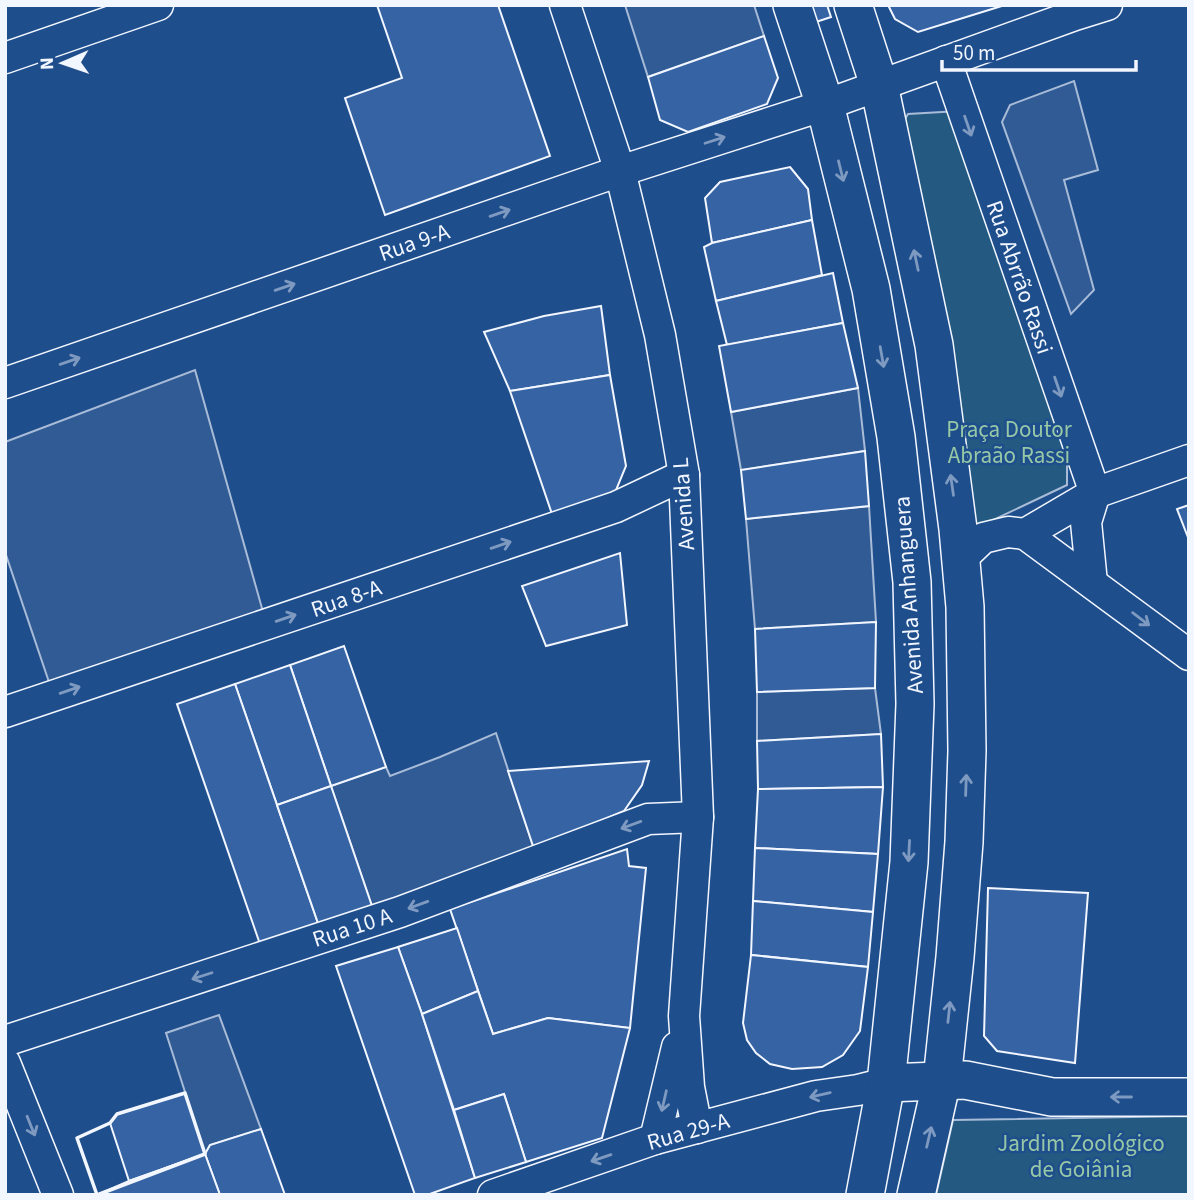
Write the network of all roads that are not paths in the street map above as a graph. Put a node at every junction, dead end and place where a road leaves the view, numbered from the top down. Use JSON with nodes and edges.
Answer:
{"nodes":[{"id":1,"x":158,"y":5,"type":"edge"},
{"id":2,"x":565,"y":5,"type":"edge"},
{"id":3,"x":792,"y":5,"type":"edge"},
{"id":4,"x":853,"y":5,"type":"edge"},
{"id":5,"x":1107,"y":5,"type":"edge"},
{"id":6,"x":1073,"y":10,"type":"edge"},
{"id":7,"x":5,"y":58,"type":"edge"},
{"id":8,"x":946,"y":61,"type":"junction"},
{"id":9,"x":879,"y":86,"type":"junction"},
{"id":10,"x":825,"y":105,"type":"junction"},
{"id":11,"x":620,"y":171,"type":"junction"},
{"id":12,"x":5,"y":383,"type":"edge"},
{"id":13,"x":1189,"y":460,"type":"edge"},
{"id":14,"x":684,"y":475,"type":"junction"},
{"id":15,"x":1095,"y":493,"type":"junction"},
{"id":16,"x":1024,"y":534,"type":"junction"},
{"id":17,"x":967,"y":542,"type":"junction"},
{"id":18,"x":1092,"y":583,"type":"junction"},
{"id":19,"x":1189,"y":655,"type":"edge"},
{"id":20,"x":5,"y":712,"type":"edge"},
{"id":21,"x":698,"y":817,"type":"junction"},
{"id":22,"x":684,"y":1016,"type":"junction"},
{"id":23,"x":5,"y":1041,"type":"edge"},
{"id":24,"x":5,"y":1063,"type":"edge"},
{"id":25,"x":942,"y":1080,"type":"junction"},
{"id":26,"x":887,"y":1083,"type":"junction"},
{"id":27,"x":1189,"y":1097,"type":"edge"},
{"id":28,"x":697,"y":1128,"type":"junction"},
{"id":29,"x":655,"y":1139,"type":"junction"},
{"id":30,"x":58,"y":1195,"type":"edge"},
{"id":31,"x":493,"y":1195,"type":"edge"},
{"id":32,"x":866,"y":1195,"type":"edge"},
{"id":33,"x":916,"y":1195,"type":"edge"}],
"edges":[{"from":1,"to":7,"type":"street"},
{"from":2,"to":11,"type":"street","name":"Avenida L"},
{"from":3,"to":10,"type":"main road","name":"Avenida Anhanguera"},
{"from":4,"to":9,"type":"main road"},
{"from":5,"to":6,"type":"street"},
{"from":6,"to":8,"type":"street"},
{"from":8,"to":9,"type":"street"},
{"from":8,"to":15,"type":"street","name":"Rua Abrrão Rassi","one_way":true},
{"from":9,"to":10,"type":"street","name":"Rua 9-A"},
{"from":17,"to":9,"type":"main road","one_way":true},
{"from":11,"to":10,"type":"street","name":"Rua 9-A","one_way":true},
{"from":10,"to":26,"type":"main road","name":"Avenida Anhanguera","one_way":true},
{"from":12,"to":11,"type":"street","name":"Rua 9-A","one_way":true},
{"from":11,"to":14,"type":"street","name":"Avenida L"},
{"from":13,"to":15,"type":"street"},
{"from":20,"to":14,"type":"street","name":"Rua 8-A","one_way":true},
{"from":14,"to":21,"type":"street","name":"Avenida L"},
{"from":15,"to":16,"type":"street"},
{"from":15,"to":18,"type":"street"},
{"from":16,"to":17,"type":"street"},
{"from":16,"to":18,"type":"street"},
{"from":25,"to":17,"type":"main road","one_way":true},
{"from":18,"to":19,"type":"street","one_way":true},
{"from":21,"to":22,"type":"street","name":"Avenida L"},
{"from":21,"to":23,"type":"street","name":"Rua 10 A","one_way":true},
{"from":22,"to":28,"type":"street","name":"Avenida L"},
{"from":22,"to":29,"type":"street","name":"Avenida L","one_way":true},
{"from":24,"to":30,"type":"street","one_way":true},
{"from":25,"to":26,"type":"main road"},
{"from":27,"to":25,"type":"main road","one_way":true},
{"from":33,"to":25,"type":"main road","one_way":true},
{"from":26,"to":28,"type":"street","name":"Rua 29-A","one_way":true},
{"from":26,"to":32,"type":"main road","name":"Avenida Anhanguera"},
{"from":28,"to":29,"type":"street","name":"Rua 29-A"},
{"from":29,"to":31,"type":"street","name":"Rua 29-A","one_way":true}]}
